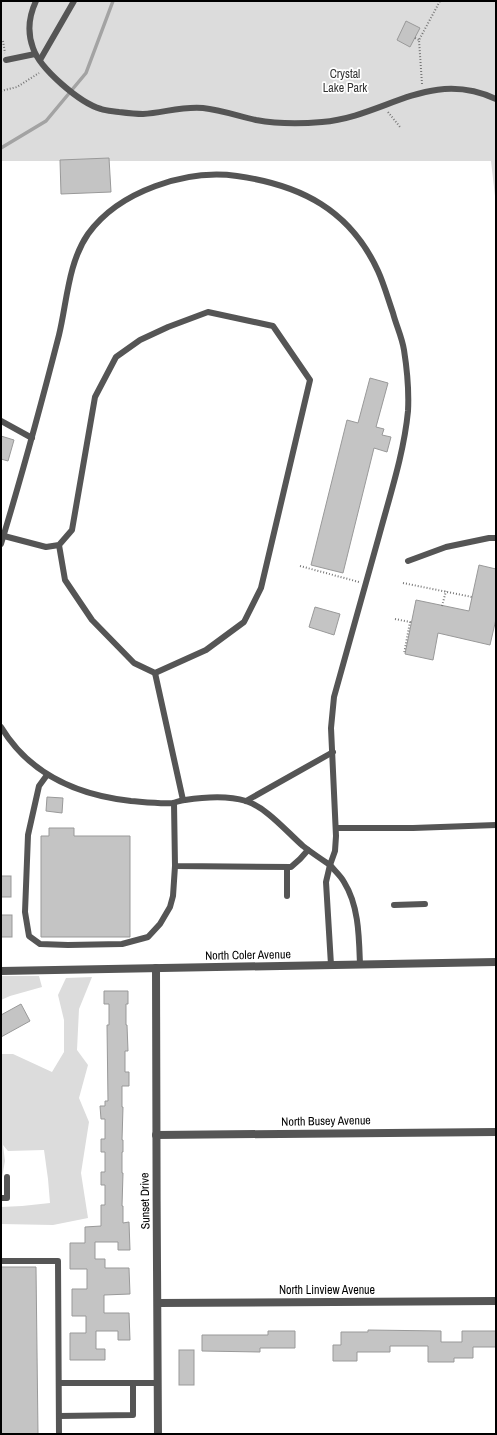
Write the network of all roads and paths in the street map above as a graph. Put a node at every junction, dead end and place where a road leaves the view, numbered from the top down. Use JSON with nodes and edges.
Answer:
{"nodes":[{"id":1,"x":36,"y":1,"type":"edge"},
{"id":2,"x":74,"y":1,"type":"edge"},
{"id":3,"x":440,"y":1,"type":"edge"},
{"id":4,"x":415,"y":38,"type":"dead end"},
{"id":5,"x":419,"y":40,"type":"junction"},
{"id":6,"x":35,"y":54,"type":"junction"},
{"id":7,"x":6,"y":60,"type":"dead end"},
{"id":8,"x":40,"y":60,"type":"junction"},
{"id":9,"x":47,"y":69,"type":"junction"},
{"id":10,"x":1,"y":91,"type":"edge"},
{"id":11,"x":423,"y":92,"type":"junction"},
{"id":12,"x":496,"y":99,"type":"edge"},
{"id":13,"x":383,"y":106,"type":"junction"},
{"id":14,"x":400,"y":127,"type":"dead end"},
{"id":15,"x":1,"y":421,"type":"edge"},
{"id":16,"x":32,"y":438,"type":"junction"},
{"id":17,"x":4,"y":536,"type":"junction"},
{"id":18,"x":496,"y":538,"type":"edge"},
{"id":19,"x":1,"y":544,"type":"edge"},
{"id":20,"x":59,"y":545,"type":"junction"},
{"id":21,"x":408,"y":561,"type":"dead end"},
{"id":22,"x":300,"y":566,"type":"dead end"},
{"id":23,"x":403,"y":583,"type":"dead end"},
{"id":24,"x":366,"y":584,"type":"junction"},
{"id":25,"x":446,"y":591,"type":"junction"},
{"id":26,"x":472,"y":597,"type":"dead end"},
{"id":27,"x":442,"y":606,"type":"dead end"},
{"id":28,"x":395,"y":619,"type":"dead end"},
{"id":29,"x":404,"y":654,"type":"dead end"},
{"id":30,"x":155,"y":673,"type":"junction"},
{"id":31,"x":1,"y":727,"type":"edge"},
{"id":32,"x":333,"y":752,"type":"junction"},
{"id":33,"x":47,"y":775,"type":"junction"},
{"id":34,"x":183,"y":800,"type":"junction"},
{"id":35,"x":246,"y":801,"type":"junction"},
{"id":36,"x":174,"y":803,"type":"junction"},
{"id":37,"x":496,"y":825,"type":"edge"},
{"id":38,"x":336,"y":828,"type":"junction"},
{"id":39,"x":308,"y":850,"type":"junction"},
{"id":40,"x":330,"y":865,"type":"junction"},
{"id":41,"x":175,"y":866,"type":"junction"},
{"id":42,"x":287,"y":867,"type":"junction"},
{"id":43,"x":287,"y":896,"type":"dead end"},
{"id":44,"x":425,"y":904,"type":"dead end"},
{"id":45,"x":394,"y":905,"type":"dead end"},
{"id":46,"x":496,"y":962,"type":"edge"},
{"id":47,"x":331,"y":965,"type":"junction"},
{"id":48,"x":360,"y":965,"type":"junction"},
{"id":49,"x":156,"y":968,"type":"junction"},
{"id":50,"x":1,"y":971,"type":"edge"},
{"id":51,"x":496,"y":1132,"type":"edge"},
{"id":52,"x":156,"y":1135,"type":"junction"},
{"id":53,"x":7,"y":1177,"type":"dead end"},
{"id":54,"x":1,"y":1198,"type":"edge"},
{"id":55,"x":1,"y":1261,"type":"edge"},
{"id":56,"x":496,"y":1301,"type":"edge"},
{"id":57,"x":158,"y":1303,"type":"junction"},
{"id":58,"x":59,"y":1383,"type":"junction"},
{"id":59,"x":133,"y":1383,"type":"junction"},
{"id":60,"x":158,"y":1383,"type":"junction"},
{"id":61,"x":59,"y":1416,"type":"junction"},
{"id":62,"x":59,"y":1434,"type":"edge"},
{"id":63,"x":158,"y":1434,"type":"edge"}],
"edges":[{"from":1,"to":6,"type":"lane"},
{"from":2,"to":8,"type":"lane"},
{"from":3,"to":5,"type":"path"},
{"from":4,"to":5,"type":"path"},
{"from":5,"to":11,"type":"path"},
{"from":6,"to":7,"type":"lane"},
{"from":6,"to":8,"type":"lane"},
{"from":8,"to":9,"type":"lane"},
{"from":9,"to":10,"type":"path"},
{"from":9,"to":13,"type":"lane"},
{"from":11,"to":12,"type":"lane"},
{"from":11,"to":13,"type":"lane"},
{"from":13,"to":14,"type":"path"},
{"from":15,"to":16,"type":"lane"},
{"from":16,"to":17,"type":"lane"},
{"from":16,"to":24,"type":"lane"},
{"from":17,"to":19,"type":"lane"},
{"from":17,"to":20,"type":"lane"},
{"from":18,"to":21,"type":"lane"},
{"from":20,"to":30,"type":"lane"},
{"from":20,"to":30,"type":"lane"},
{"from":22,"to":24,"type":"path"},
{"from":23,"to":25,"type":"path"},
{"from":24,"to":32,"type":"lane"},
{"from":25,"to":26,"type":"path"},
{"from":25,"to":27,"type":"path"},
{"from":28,"to":29,"type":"path"},
{"from":30,"to":34,"type":"lane"},
{"from":31,"to":33,"type":"lane"},
{"from":32,"to":35,"type":"lane"},
{"from":32,"to":38,"type":"lane"},
{"from":33,"to":36,"type":"lane"},
{"from":33,"to":41,"type":"lane"},
{"from":34,"to":35,"type":"lane"},
{"from":34,"to":36,"type":"lane"},
{"from":35,"to":39,"type":"lane"},
{"from":36,"to":41,"type":"lane"},
{"from":37,"to":38,"type":"lane"},
{"from":38,"to":40,"type":"lane"},
{"from":39,"to":40,"type":"lane"},
{"from":39,"to":42,"type":"lane"},
{"from":40,"to":47,"type":"lane"},
{"from":40,"to":48,"type":"lane"},
{"from":41,"to":42,"type":"lane"},
{"from":42,"to":43,"type":"lane"},
{"from":44,"to":45,"type":"lane"},
{"from":46,"to":48,"type":"street","name":"North Coler Avenue"},
{"from":47,"to":48,"type":"street","name":"North Coler Avenue"},
{"from":47,"to":49,"type":"street","name":"North Coler Avenue"},
{"from":49,"to":50,"type":"street","name":"North Coler Avenue"},
{"from":49,"to":52,"type":"street","name":"Sunset Drive"},
{"from":51,"to":52,"type":"street","name":"North Busey Avenue"},
{"from":52,"to":57,"type":"street","name":"Sunset Drive"},
{"from":53,"to":54,"type":"lane"},
{"from":55,"to":58,"type":"lane"},
{"from":56,"to":57,"type":"street","name":"North Linview Avenue"},
{"from":57,"to":60,"type":"street","name":"Sunset Drive"},
{"from":58,"to":59,"type":"lane"},
{"from":58,"to":61,"type":"lane"},
{"from":59,"to":60,"type":"lane"},
{"from":59,"to":61,"type":"lane"},
{"from":60,"to":63,"type":"street","name":"Sunset Drive"},
{"from":61,"to":62,"type":"lane"}]}
